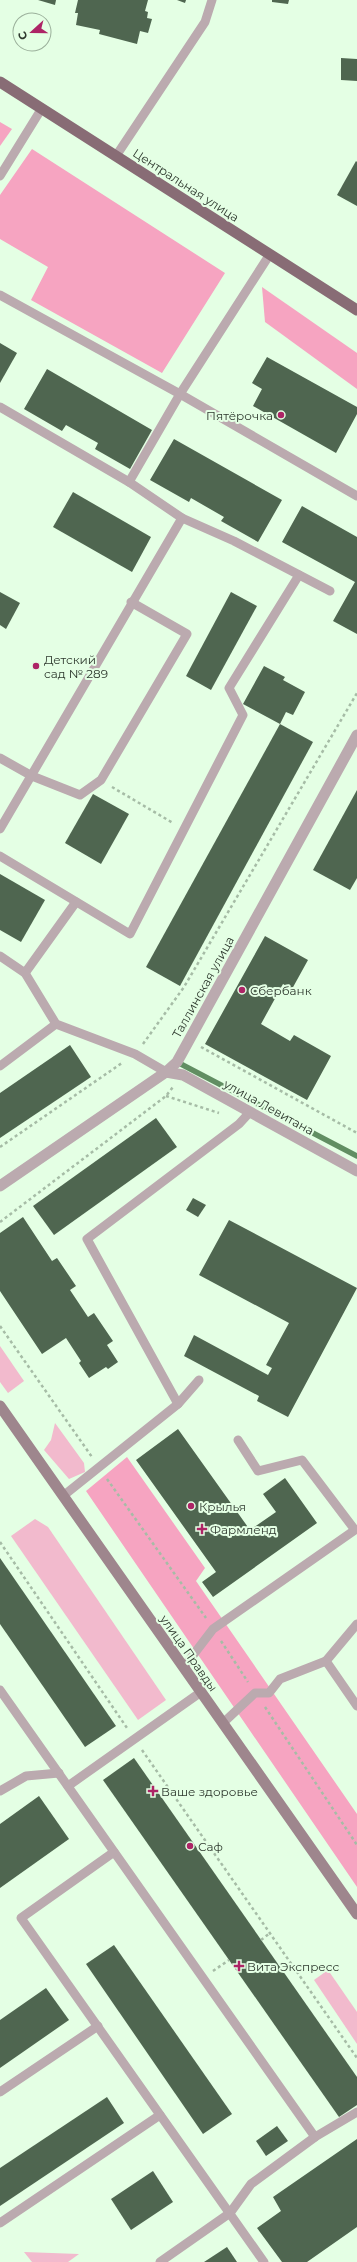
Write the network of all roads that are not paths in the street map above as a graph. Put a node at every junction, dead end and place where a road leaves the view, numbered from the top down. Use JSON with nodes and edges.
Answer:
{"nodes":[{"id":1,"x":212,"y":0,"type":"edge"},
{"id":2,"x":0,"y":82,"type":"edge"},
{"id":3,"x":42,"y":108,"type":"junction"},
{"id":4,"x":116,"y":156,"type":"junction"},
{"id":5,"x":0,"y":176,"type":"edge"},
{"id":6,"x":270,"y":254,"type":"junction"},
{"id":7,"x":0,"y":295,"type":"edge"},
{"id":8,"x":357,"y":310,"type":"edge"},
{"id":9,"x":180,"y":394,"type":"junction"},
{"id":10,"x":0,"y":407,"type":"edge"},
{"id":11,"x":129,"y":482,"type":"junction"},
{"id":12,"x":357,"y":496,"type":"edge"},
{"id":13,"x":182,"y":518,"type":"junction"},
{"id":14,"x":299,"y":575,"type":"junction"},
{"id":15,"x":330,"y":591,"type":"dead end"},
{"id":16,"x":131,"y":602,"type":"junction"},
{"id":17,"x":357,"y":735,"type":"edge"},
{"id":18,"x":0,"y":758,"type":"edge"},
{"id":19,"x":32,"y":776,"type":"junction"},
{"id":20,"x":0,"y":829,"type":"edge"},
{"id":21,"x":0,"y":856,"type":"edge"},
{"id":22,"x":76,"y":902,"type":"junction"},
{"id":23,"x":0,"y":956,"type":"edge"},
{"id":24,"x":25,"y":973,"type":"junction"},
{"id":25,"x":56,"y":1024,"type":"junction"},
{"id":26,"x":0,"y":1066,"type":"edge"},
{"id":27,"x":166,"y":1072,"type":"junction"},
{"id":28,"x":250,"y":1112,"type":"junction"},
{"id":29,"x":357,"y":1171,"type":"edge"},
{"id":30,"x":0,"y":1186,"type":"edge"},
{"id":31,"x":199,"y":1380,"type":"dead end"},
{"id":32,"x":178,"y":1404,"type":"junction"},
{"id":33,"x":0,"y":1406,"type":"edge"},
{"id":34,"x":238,"y":1440,"type":"dead end"},
{"id":35,"x":63,"y":1496,"type":"junction"},
{"id":36,"x":357,"y":1624,"type":"edge"},
{"id":37,"x":326,"y":1661,"type":"junction"},
{"id":38,"x":184,"y":1667,"type":"junction"},
{"id":39,"x":0,"y":1690,"type":"edge"},
{"id":40,"x":201,"y":1692,"type":"junction"},
{"id":41,"x":357,"y":1706,"type":"edge"},
{"id":42,"x":223,"y":1723,"type":"junction"},
{"id":43,"x":59,"y":1773,"type":"junction"},
{"id":44,"x":68,"y":1786,"type":"junction"},
{"id":45,"x":0,"y":1791,"type":"edge"},
{"id":46,"x":114,"y":1852,"type":"junction"},
{"id":47,"x":357,"y":1914,"type":"edge"},
{"id":48,"x":98,"y":2026,"type":"junction"},
{"id":49,"x":0,"y":2092,"type":"edge"},
{"id":50,"x":357,"y":2112,"type":"edge"},
{"id":51,"x":160,"y":2115,"type":"junction"},
{"id":52,"x":315,"y":2137,"type":"junction"},
{"id":53,"x":230,"y":2213,"type":"junction"},
{"id":54,"x":0,"y":2222,"type":"edge"},
{"id":55,"x":160,"y":2262,"type":"edge"},
{"id":56,"x":264,"y":2262,"type":"edge"}],
"edges":[{"from":1,"to":4,"type":"lane"},
{"from":2,"to":3,"type":"main road","name":"Центральная улица"},
{"from":3,"to":4,"type":"main road","name":"Центральная улица"},
{"from":3,"to":5,"type":"lane"},
{"from":4,"to":6,"type":"main road","name":"Центральная улица"},
{"from":6,"to":8,"type":"main road","name":"Центральная улица"},
{"from":6,"to":9,"type":"lane"},
{"from":7,"to":9,"type":"lane"},
{"from":9,"to":11,"type":"lane"},
{"from":9,"to":12,"type":"lane"},
{"from":10,"to":11,"type":"lane"},
{"from":11,"to":13,"type":"lane"},
{"from":13,"to":14,"type":"lane"},
{"from":13,"to":16,"type":"lane"},
{"from":14,"to":15,"type":"lane"},
{"from":14,"to":22,"type":"lane"},
{"from":16,"to":19,"type":"lane"},
{"from":16,"to":19,"type":"lane"},
{"from":17,"to":27,"type":"street","name":"Таллинская улица"},
{"from":18,"to":19,"type":"lane"},
{"from":19,"to":20,"type":"lane"},
{"from":21,"to":22,"type":"lane"},
{"from":22,"to":24,"type":"lane"},
{"from":23,"to":24,"type":"lane"},
{"from":24,"to":25,"type":"lane"},
{"from":25,"to":26,"type":"lane"},
{"from":25,"to":27,"type":"lane"},
{"from":27,"to":28,"type":"street","name":"улица Левитана"},
{"from":27,"to":30,"type":"street","name":"Таллинская улица"},
{"from":28,"to":29,"type":"street","name":"улица Левитана"},
{"from":28,"to":32,"type":"lane"},
{"from":31,"to":32,"type":"lane"},
{"from":32,"to":35,"type":"lane"},
{"from":33,"to":35,"type":"main road","name":"улица Правды"},
{"from":34,"to":38,"type":"lane"},
{"from":35,"to":38,"type":"main road","name":"улица Правды"},
{"from":36,"to":37,"type":"lane"},
{"from":37,"to":41,"type":"lane"},
{"from":37,"to":42,"type":"lane"},
{"from":38,"to":40,"type":"main road","name":"улица Правды"},
{"from":39,"to":43,"type":"lane"},
{"from":40,"to":42,"type":"main road","name":"улица Правды"},
{"from":40,"to":44,"type":"lane"},
{"from":42,"to":47,"type":"main road","name":"улица Правды"},
{"from":43,"to":44,"type":"lane"},
{"from":43,"to":45,"type":"lane"},
{"from":44,"to":46,"type":"lane"},
{"from":46,"to":48,"type":"lane"},
{"from":46,"to":52,"type":"lane"},
{"from":48,"to":49,"type":"lane"},
{"from":48,"to":51,"type":"lane"},
{"from":50,"to":52,"type":"lane"},
{"from":51,"to":53,"type":"lane"},
{"from":51,"to":54,"type":"lane"},
{"from":52,"to":53,"type":"lane"},
{"from":53,"to":55,"type":"lane"},
{"from":53,"to":56,"type":"lane"}]}
